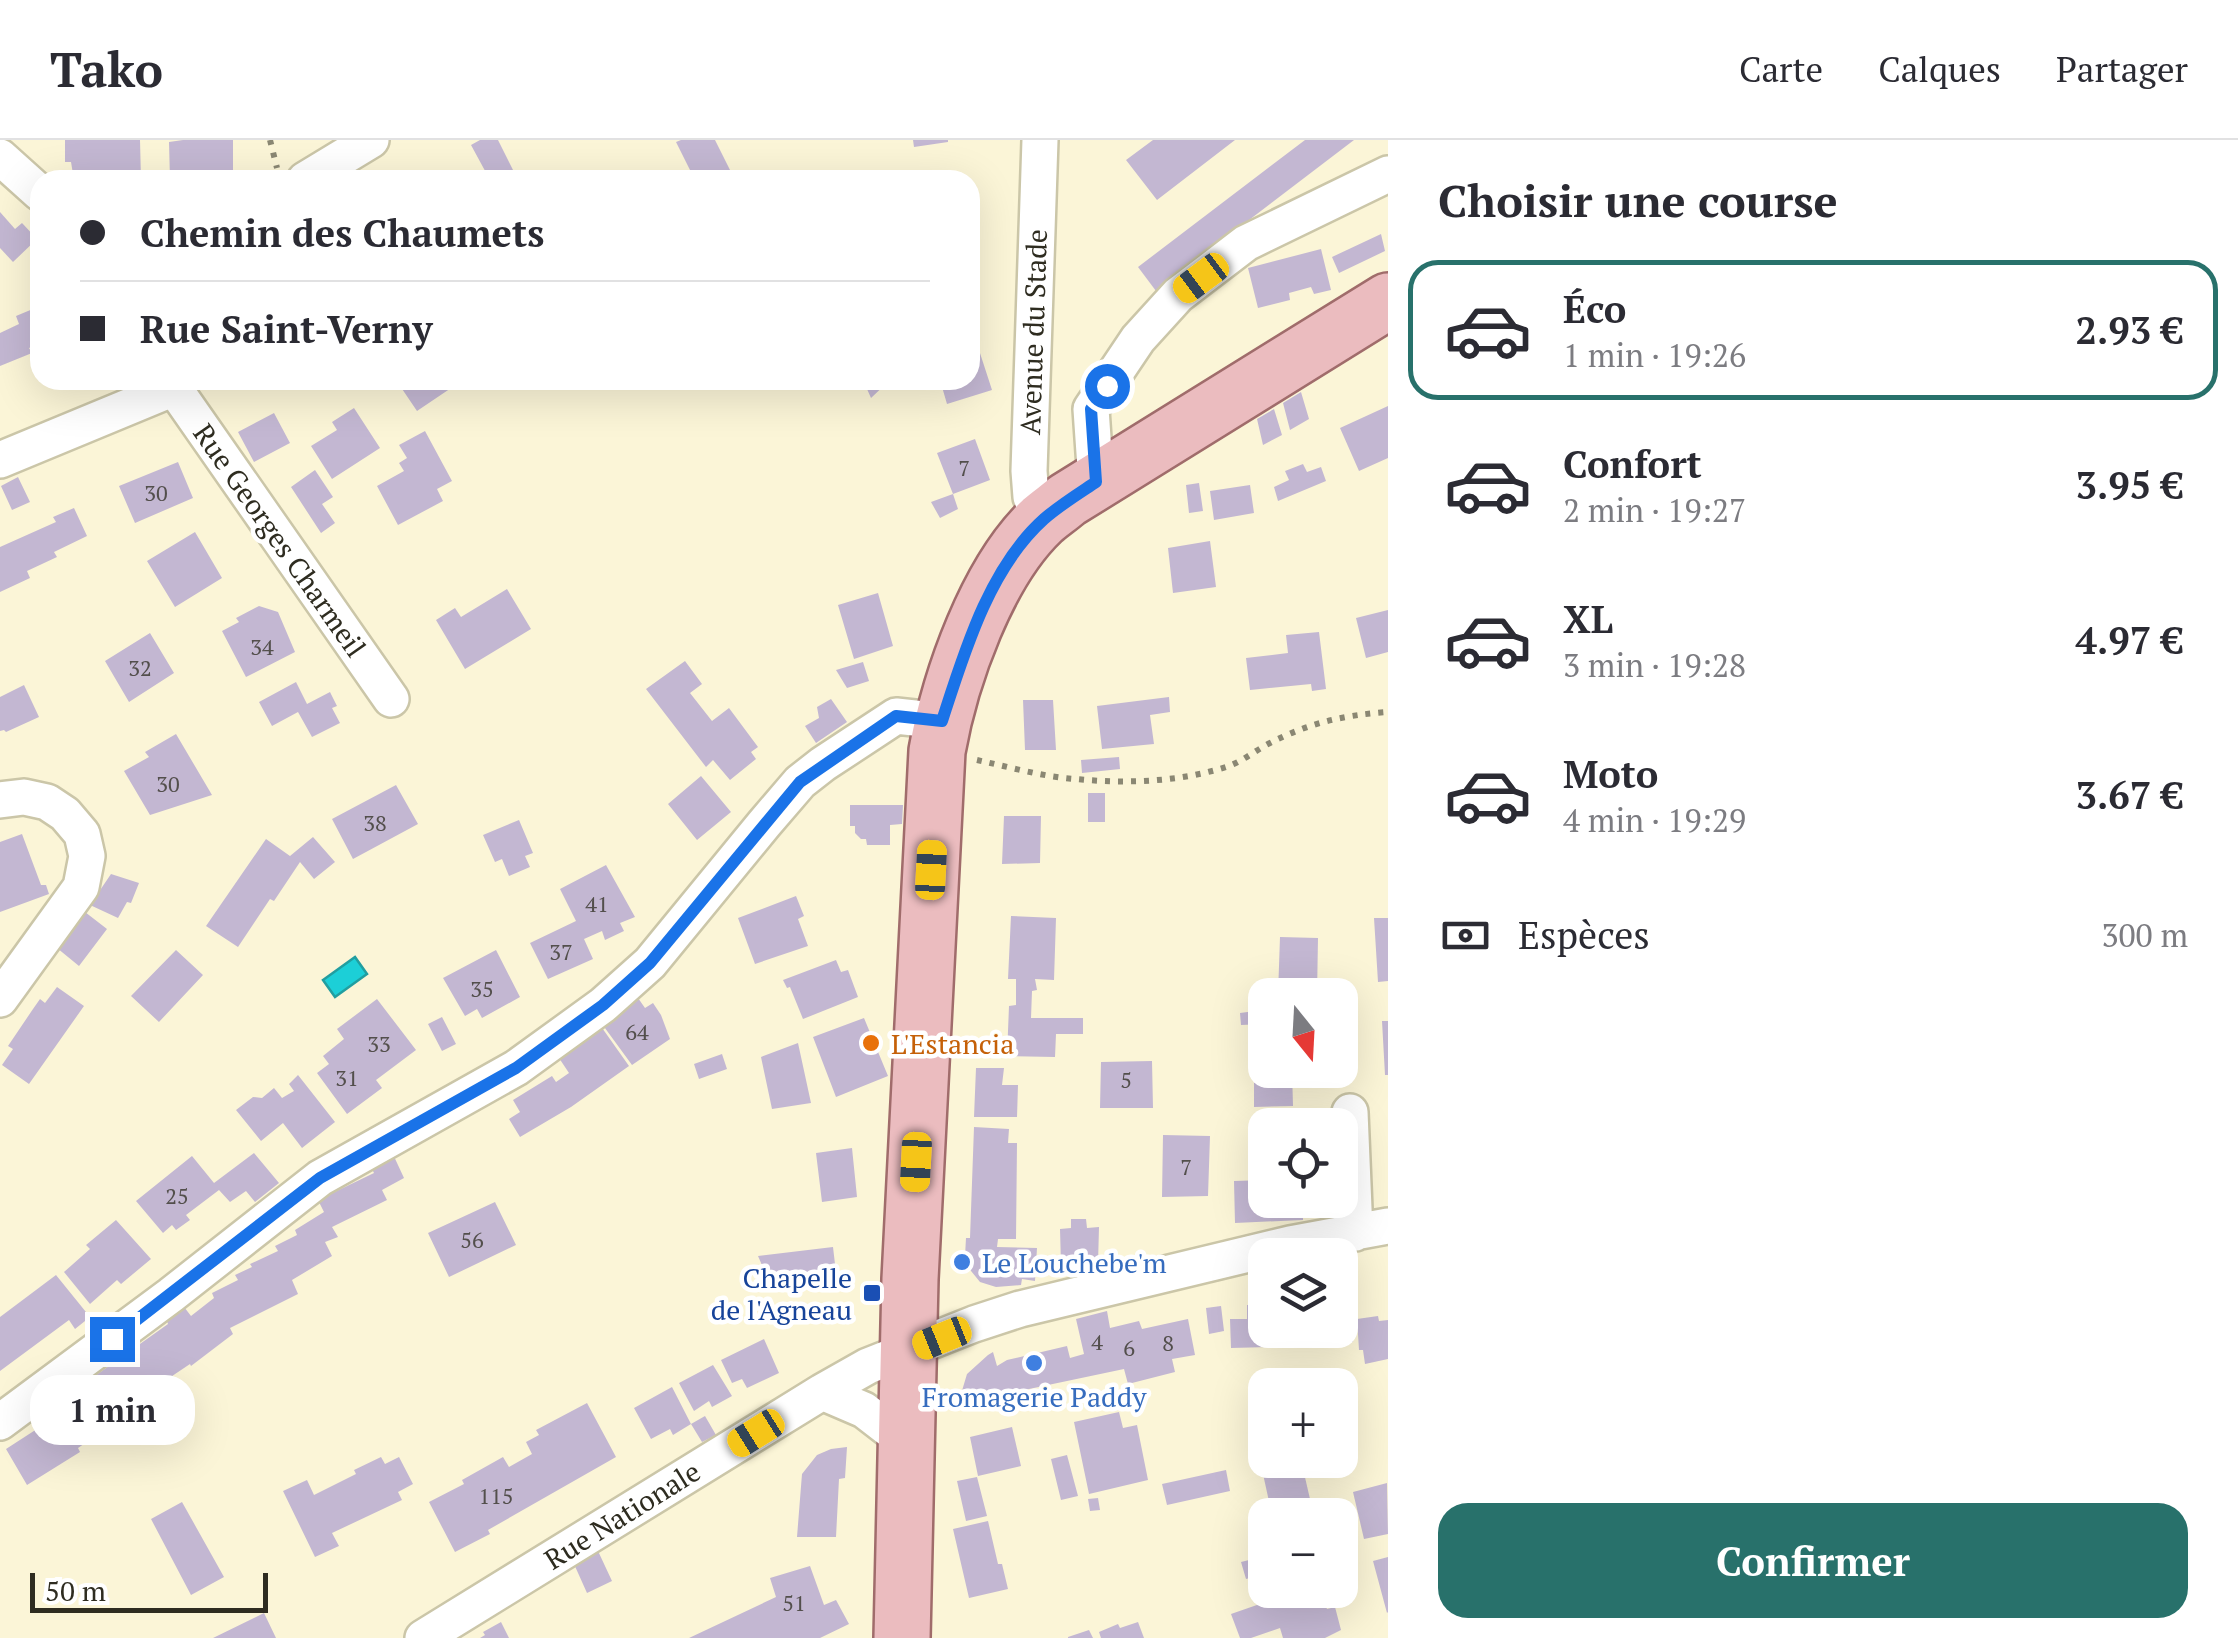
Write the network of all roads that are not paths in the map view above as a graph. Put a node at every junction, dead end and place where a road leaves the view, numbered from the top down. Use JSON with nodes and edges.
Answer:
{"nodes":[{"id":1,"x":371,"y":140,"type":"edge"},
{"id":2,"x":1040,"y":140,"type":"edge"},
{"id":3,"x":0,"y":156,"type":"edge"},
{"id":4,"x":322,"y":170,"type":"edge"},
{"id":5,"x":1388,"y":174,"type":"edge"},
{"id":6,"x":30,"y":184,"type":"edge"},
{"id":7,"x":1388,"y":302,"type":"edge"},
{"id":8,"x":169,"y":390,"type":"edge"},
{"id":9,"x":175,"y":390,"type":"edge"},
{"id":10,"x":0,"y":460,"type":"edge"},
{"id":11,"x":1096,"y":482,"type":"junction"},
{"id":12,"x":1041,"y":521,"type":"junction"},
{"id":13,"x":391,"y":699,"type":"dead end"},
{"id":14,"x":940,"y":736,"type":"junction"},
{"id":15,"x":0,"y":800,"type":"edge"},
{"id":16,"x":0,"y":999,"type":"edge"},
{"id":17,"x":1358,"y":1155,"type":"edge"},
{"id":18,"x":1372,"y":1230,"type":"edge"},
{"id":19,"x":910,"y":1351,"type":"junction"},
{"id":20,"x":822,"y":1392,"type":"junction"},
{"id":21,"x":0,"y":1422,"type":"edge"},
{"id":22,"x":908,"y":1444,"type":"junction"},
{"id":23,"x":423,"y":1638,"type":"edge"},
{"id":24,"x":902,"y":1638,"type":"edge"}],
"edges":[{"from":1,"to":4,"type":"street"},
{"from":2,"to":12,"type":"street","name":"Avenue du Stade"},
{"from":3,"to":6,"type":"street"},
{"from":5,"to":11,"type":"street"},
{"from":7,"to":11,"type":"main road"},
{"from":8,"to":10,"type":"street","name":"Rue Georges Charmeil"},
{"from":9,"to":13,"type":"street","name":"Rue Georges Charmeil"},
{"from":11,"to":12,"type":"main road"},
{"from":12,"to":14,"type":"main road"},
{"from":14,"to":19,"type":"main road"},
{"from":14,"to":21,"type":"street"},
{"from":15,"to":16,"type":"street"},
{"from":17,"to":18,"type":"street"},
{"from":18,"to":19,"type":"street","name":"Rue Nationale"},
{"from":19,"to":20,"type":"street","name":"Rue Nationale"},
{"from":19,"to":22,"type":"main road"},
{"from":20,"to":22,"type":"street"},
{"from":20,"to":23,"type":"street","name":"Rue Nationale"},
{"from":22,"to":24,"type":"main road"}]}
